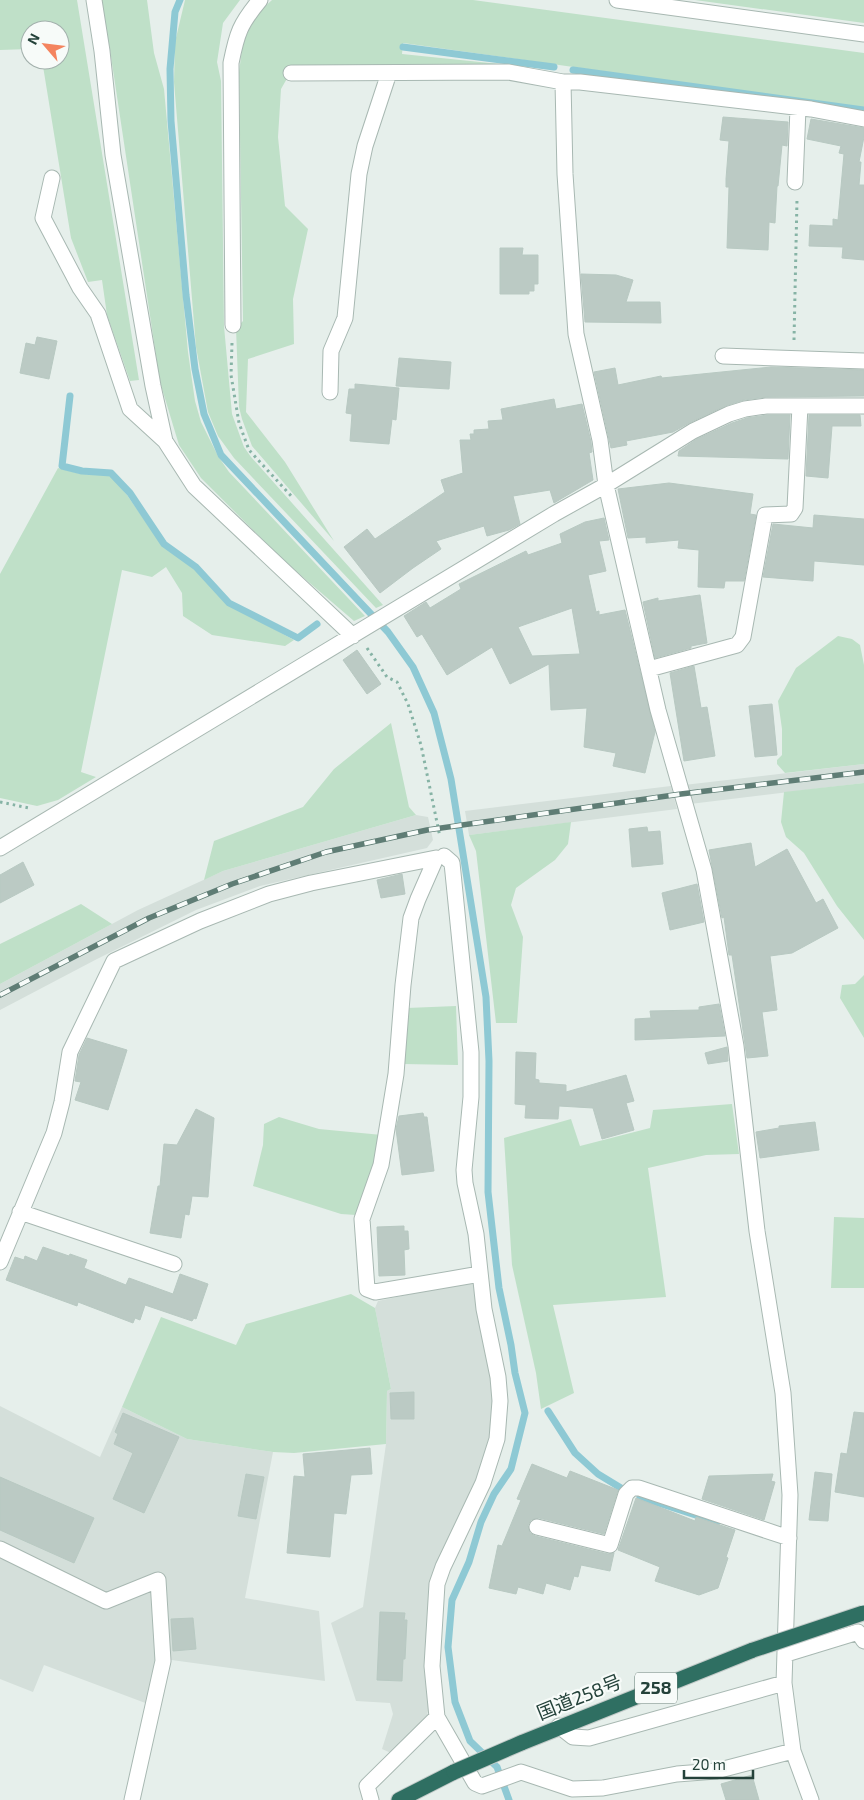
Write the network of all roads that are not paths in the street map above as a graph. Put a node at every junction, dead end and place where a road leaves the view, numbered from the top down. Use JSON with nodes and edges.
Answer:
{"nodes":[{"id":1,"x":94,"y":0,"type":"edge"},
{"id":2,"x":260,"y":0,"type":"edge"},
{"id":3,"x":617,"y":0,"type":"edge"},
{"id":4,"x":864,"y":34,"type":"edge"},
{"id":5,"x":291,"y":73,"type":"dead end"},
{"id":6,"x":389,"y":73,"type":"junction"},
{"id":7,"x":563,"y":82,"type":"junction"},
{"id":8,"x":798,"y":108,"type":"junction"},
{"id":9,"x":864,"y":119,"type":"edge"},
{"id":10,"x":52,"y":178,"type":"dead end"},
{"id":11,"x":795,"y":182,"type":"road end"},
{"id":12,"x":233,"y":325,"type":"road end"},
{"id":13,"x":723,"y":356,"type":"dead end"},
{"id":14,"x":864,"y":361,"type":"edge"},
{"id":15,"x":330,"y":392,"type":"dead end"},
{"id":16,"x":800,"y":406,"type":"junction"},
{"id":17,"x":864,"y":406,"type":"edge"},
{"id":18,"x":165,"y":441,"type":"junction"},
{"id":19,"x":606,"y":485,"type":"junction"},
{"id":20,"x":358,"y":633,"type":"junction"},
{"id":21,"x":648,"y":669,"type":"junction"},
{"id":22,"x":0,"y":848,"type":"edge"},
{"id":23,"x":444,"y":856,"type":"road end"},
{"id":24,"x":20,"y":1212,"type":"junction"},
{"id":25,"x":0,"y":1262,"type":"edge"},
{"id":26,"x":174,"y":1264,"type":"dead end"},
{"id":27,"x":480,"y":1274,"type":"junction"},
{"id":28,"x":537,"y":1527,"type":"dead end"},
{"id":29,"x":789,"y":1538,"type":"junction"},
{"id":30,"x":0,"y":1549,"type":"edge"},
{"id":31,"x":864,"y":1613,"type":"edge"},
{"id":32,"x":864,"y":1641,"type":"edge"},
{"id":33,"x":786,"y":1654,"type":"junction"},
{"id":34,"x":784,"y":1683,"type":"junction"},
{"id":35,"x":437,"y":1717,"type":"junction"},
{"id":36,"x":559,"y":1726,"type":"junction"},
{"id":37,"x":793,"y":1751,"type":"junction"},
{"id":38,"x":132,"y":1800,"type":"edge"},
{"id":39,"x":371,"y":1800,"type":"edge"},
{"id":40,"x":398,"y":1800,"type":"edge"},
{"id":41,"x":810,"y":1800,"type":"edge"}],
"edges":[{"from":1,"to":18,"type":"street"},
{"from":2,"to":12,"type":"street"},
{"from":3,"to":4,"type":"street"},
{"from":5,"to":6,"type":"street"},
{"from":6,"to":7,"type":"street"},
{"from":6,"to":15,"type":"street"},
{"from":7,"to":8,"type":"street"},
{"from":7,"to":19,"type":"street"},
{"from":8,"to":9,"type":"street"},
{"from":8,"to":11,"type":"street"},
{"from":10,"to":18,"type":"street"},
{"from":13,"to":14,"type":"street"},
{"from":16,"to":17,"type":"street"},
{"from":16,"to":19,"type":"street"},
{"from":16,"to":21,"type":"street"},
{"from":18,"to":20,"type":"street"},
{"from":19,"to":20,"type":"street"},
{"from":19,"to":21,"type":"street"},
{"from":20,"to":22,"type":"street"},
{"from":21,"to":29,"type":"street"},
{"from":23,"to":27,"type":"street"},
{"from":24,"to":25,"type":"street"},
{"from":24,"to":26,"type":"street"},
{"from":24,"to":27,"type":"street"},
{"from":27,"to":35,"type":"street"},
{"from":28,"to":29,"type":"street"},
{"from":29,"to":33,"type":"street"},
{"from":30,"to":38,"type":"street"},
{"from":31,"to":36,"type":"highway","name":"国道258号","number":"258","bridge":true},
{"from":32,"to":33,"type":"street"},
{"from":33,"to":34,"type":"street"},
{"from":34,"to":36,"type":"street"},
{"from":34,"to":37,"type":"street"},
{"from":35,"to":37,"type":"street"},
{"from":35,"to":39,"type":"street"},
{"from":36,"to":40,"type":"highway","name":"国道258号","number":"258","bridge":true},
{"from":37,"to":41,"type":"street"}]}
